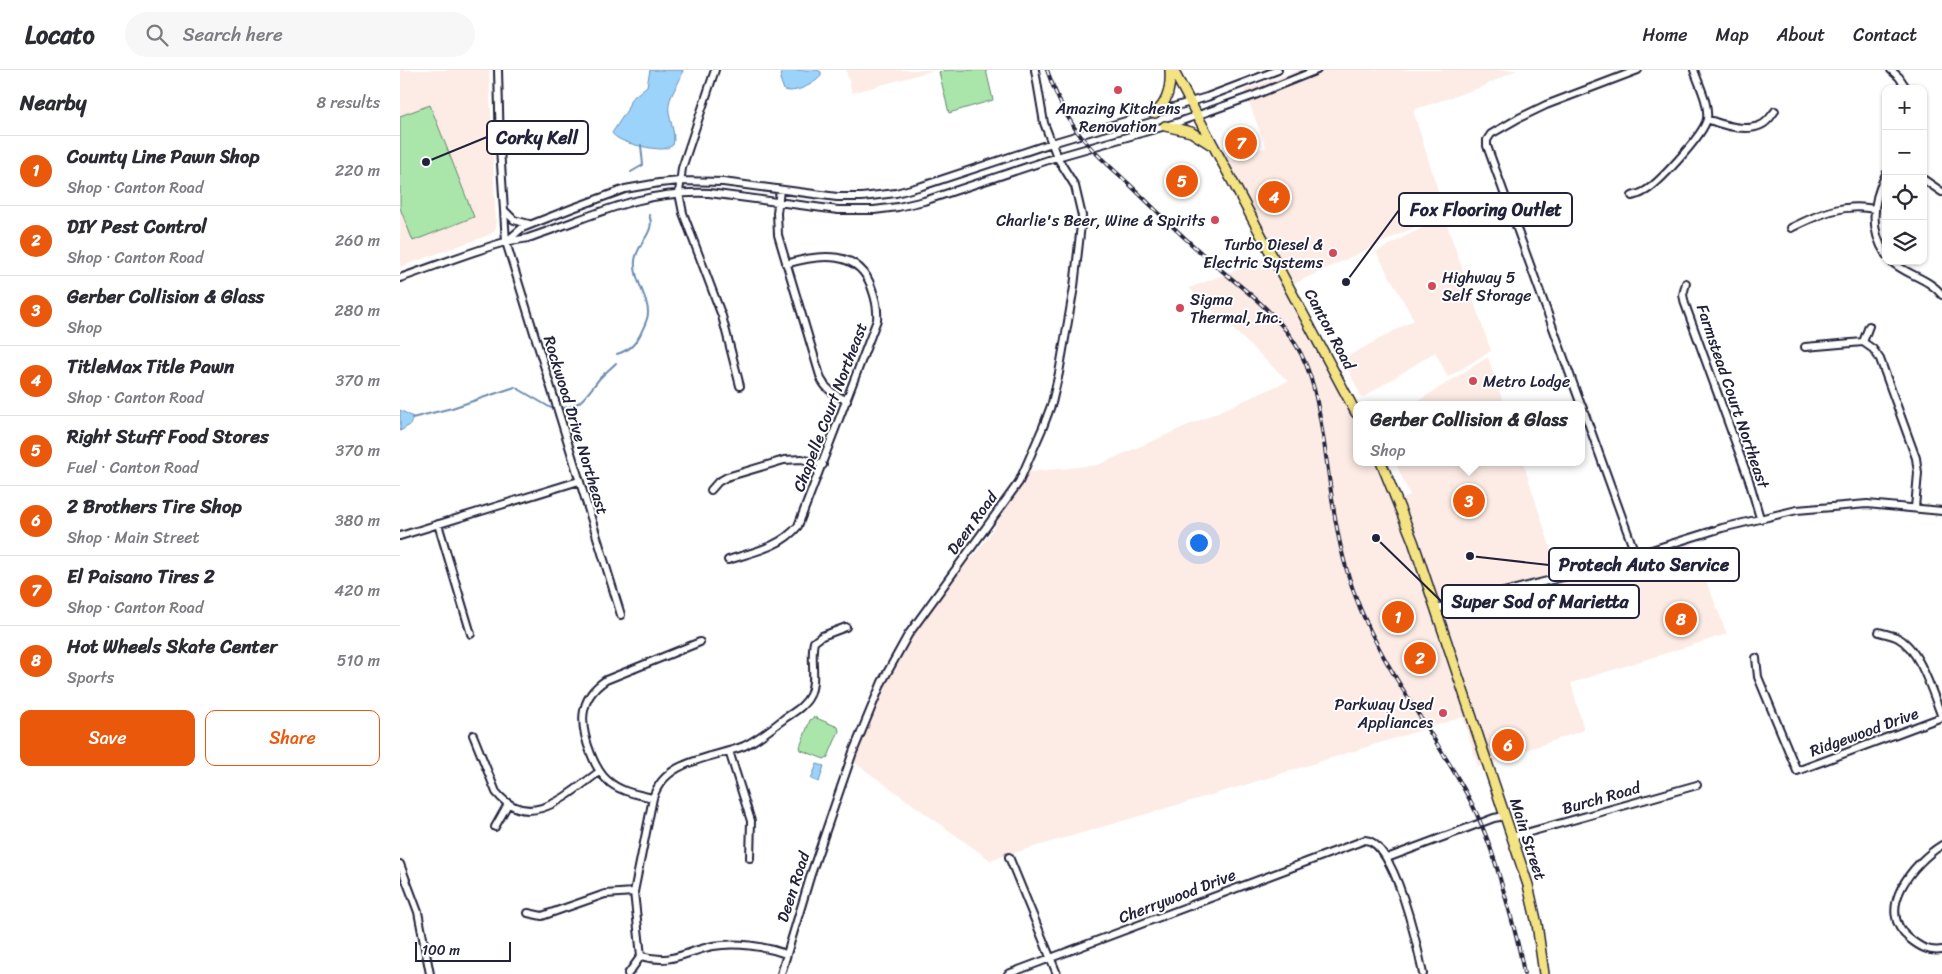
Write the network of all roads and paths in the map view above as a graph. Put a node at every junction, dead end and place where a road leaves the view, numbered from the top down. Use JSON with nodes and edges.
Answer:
{"nodes":[{"id":1,"x":498,"y":70,"type":"edge"},
{"id":2,"x":714,"y":70,"type":"edge"},
{"id":3,"x":1035,"y":70,"type":"edge"},
{"id":4,"x":1171,"y":70,"type":"edge"},
{"id":5,"x":1278,"y":70,"type":"edge"},
{"id":6,"x":1317,"y":70,"type":"edge"},
{"id":7,"x":1638,"y":70,"type":"edge"},
{"id":8,"x":1694,"y":70,"type":"edge"},
{"id":9,"x":1891,"y":70,"type":"edge"},
{"id":10,"x":1904,"y":85,"type":"edge"},
{"id":11,"x":1190,"y":102,"type":"junction"},
{"id":12,"x":1775,"y":110,"type":"dead end"},
{"id":13,"x":1155,"y":113,"type":"junction"},
{"id":14,"x":1197,"y":116,"type":"junction"},
{"id":15,"x":1707,"y":119,"type":"junction"},
{"id":16,"x":1165,"y":126,"type":"junction"},
{"id":17,"x":1052,"y":143,"type":"junction"},
{"id":18,"x":1214,"y":147,"type":"junction"},
{"id":19,"x":1057,"y":157,"type":"junction"},
{"id":20,"x":1886,"y":175,"type":"edge"},
{"id":21,"x":680,"y":181,"type":"junction"},
{"id":22,"x":1927,"y":182,"type":"edge"},
{"id":23,"x":780,"y":190,"type":"junction"},
{"id":24,"x":1942,"y":192,"type":"edge"},
{"id":25,"x":679,"y":193,"type":"junction"},
{"id":26,"x":1632,"y":196,"type":"dead end"},
{"id":27,"x":778,"y":202,"type":"junction"},
{"id":28,"x":503,"y":208,"type":"junction"},
{"id":29,"x":1874,"y":209,"type":"junction"},
{"id":30,"x":532,"y":224,"type":"junction"},
{"id":31,"x":1791,"y":228,"type":"dead end"},
{"id":32,"x":506,"y":242,"type":"junction"},
{"id":33,"x":1882,"y":246,"type":"edge"},
{"id":34,"x":786,"y":264,"type":"junction"},
{"id":35,"x":1896,"y":265,"type":"edge"},
{"id":36,"x":400,"y":278,"type":"edge"},
{"id":37,"x":1686,"y":283,"type":"dead end"},
{"id":38,"x":1942,"y":295,"type":"edge"},
{"id":39,"x":1869,"y":326,"type":"dead end"},
{"id":40,"x":1862,"y":342,"type":"junction"},
{"id":41,"x":1805,"y":347,"type":"dead end"},
{"id":42,"x":740,"y":386,"type":"dead end"},
{"id":43,"x":847,"y":400,"type":"junction"},
{"id":44,"x":1580,"y":401,"type":"edge"},
{"id":45,"x":1353,"y":407,"type":"edge"},
{"id":46,"x":1585,"y":416,"type":"edge"},
{"id":47,"x":823,"y":465,"type":"junction"},
{"id":48,"x":1383,"y":466,"type":"edge"},
{"id":49,"x":579,"y":481,"type":"junction"},
{"id":50,"x":711,"y":490,"type":"dead end"},
{"id":51,"x":1914,"y":508,"type":"junction"},
{"id":52,"x":1942,"y":511,"type":"edge"},
{"id":53,"x":1760,"y":518,"type":"junction"},
{"id":54,"x":438,"y":524,"type":"junction"},
{"id":55,"x":400,"y":536,"type":"edge"},
{"id":56,"x":1636,"y":556,"type":"junction"},
{"id":57,"x":728,"y":560,"type":"dead end"},
{"id":58,"x":1436,"y":609,"type":"junction"},
{"id":59,"x":621,"y":616,"type":"dead end"},
{"id":60,"x":846,"y":627,"type":"dead end"},
{"id":61,"x":1879,"y":632,"type":"dead end"},
{"id":62,"x":471,"y":634,"type":"dead end"},
{"id":63,"x":700,"y":642,"type":"dead end"},
{"id":64,"x":1756,"y":658,"type":"dead end"},
{"id":65,"x":1942,"y":717,"type":"edge"},
{"id":66,"x":473,"y":735,"type":"dead end"},
{"id":67,"x":729,"y":751,"type":"junction"},
{"id":68,"x":599,"y":772,"type":"junction"},
{"id":69,"x":1697,"y":785,"type":"dead end"},
{"id":70,"x":652,"y":798,"type":"junction"},
{"id":71,"x":508,"y":804,"type":"junction"},
{"id":72,"x":1505,"y":816,"type":"junction"},
{"id":73,"x":495,"y":827,"type":"dead end"},
{"id":74,"x":1512,"y":837,"type":"junction"},
{"id":75,"x":1942,"y":845,"type":"edge"},
{"id":76,"x":1009,"y":857,"type":"dead end"},
{"id":77,"x":750,"y":858,"type":"dead end"},
{"id":78,"x":1387,"y":858,"type":"junction"},
{"id":79,"x":400,"y":864,"type":"edge"},
{"id":80,"x":634,"y":892,"type":"junction"},
{"id":81,"x":528,"y":913,"type":"dead end"},
{"id":82,"x":1942,"y":950,"type":"edge"},
{"id":83,"x":786,"y":954,"type":"junction"},
{"id":84,"x":641,"y":956,"type":"junction"},
{"id":85,"x":1050,"y":958,"type":"junction"},
{"id":86,"x":430,"y":974,"type":"edge"},
{"id":87,"x":628,"y":974,"type":"edge"},
{"id":88,"x":780,"y":974,"type":"edge"},
{"id":89,"x":1008,"y":974,"type":"edge"},
{"id":90,"x":1057,"y":974,"type":"edge"},
{"id":91,"x":1423,"y":974,"type":"edge"},
{"id":92,"x":1544,"y":974,"type":"edge"}],
"edges":[{"from":1,"to":28,"type":"street","name":"Rockwood Drive Northeast"},
{"from":2,"to":21,"type":"street"},
{"from":3,"to":17,"type":"street","name":"Deen Road"},
{"from":4,"to":11,"type":"main road","name":"Canton Road"},
{"from":4,"to":13,"type":"main road"},
{"from":5,"to":11,"type":"street"},
{"from":6,"to":14,"type":"street"},
{"from":7,"to":44,"type":"street"},
{"from":8,"to":15,"type":"street"},
{"from":9,"to":10,"type":"street"},
{"from":11,"to":13,"type":"street"},
{"from":11,"to":14,"type":"main road","name":"Canton Road"},
{"from":12,"to":15,"type":"street"},
{"from":13,"to":17,"type":"street"},
{"from":14,"to":16,"type":"street"},
{"from":14,"to":18,"type":"main road","name":"Canton Road"},
{"from":15,"to":26,"type":"street"},
{"from":16,"to":18,"type":"main road"},
{"from":16,"to":19,"type":"street"},
{"from":17,"to":19,"type":"street","name":"Deen Road"},
{"from":17,"to":23,"type":"street"},
{"from":18,"to":45,"type":"main road","name":"Canton Road"},
{"from":19,"to":27,"type":"street"},
{"from":19,"to":83,"type":"street","name":"Deen Road"},
{"from":20,"to":29,"type":"street"},
{"from":21,"to":23,"type":"street"},
{"from":21,"to":25,"type":"street"},
{"from":21,"to":30,"type":"street"},
{"from":22,"to":24,"type":"street"},
{"from":23,"to":27,"type":"street"},
{"from":25,"to":27,"type":"street"},
{"from":25,"to":32,"type":"street"},
{"from":25,"to":42,"type":"street"},
{"from":27,"to":34,"type":"street"},
{"from":28,"to":30,"type":"street"},
{"from":28,"to":32,"type":"street","name":"Rockwood Drive Northeast"},
{"from":29,"to":31,"type":"street"},
{"from":29,"to":33,"type":"street"},
{"from":30,"to":32,"type":"street"},
{"from":32,"to":36,"type":"street"},
{"from":32,"to":49,"type":"street","name":"Rockwood Drive Northeast"},
{"from":34,"to":43,"type":"street"},
{"from":34,"to":43,"type":"street","name":"Chapelle Court Northeast"},
{"from":35,"to":38,"type":"street"},
{"from":37,"to":53,"type":"street","name":"Farmstead Court Northeast"},
{"from":39,"to":40,"type":"street"},
{"from":40,"to":41,"type":"street"},
{"from":40,"to":51,"type":"street"},
{"from":43,"to":47,"type":"street","name":"Chapelle Court Northeast"},
{"from":46,"to":56,"type":"street"},
{"from":47,"to":50,"type":"street"},
{"from":47,"to":57,"type":"street","name":"Chapelle Court Northeast"},
{"from":48,"to":58,"type":"main road"},
{"from":49,"to":54,"type":"street"},
{"from":49,"to":59,"type":"street","name":"Rockwood Drive Northeast"},
{"from":51,"to":52,"type":"street"},
{"from":51,"to":53,"type":"street"},
{"from":53,"to":56,"type":"street"},
{"from":54,"to":55,"type":"street"},
{"from":54,"to":62,"type":"street"},
{"from":56,"to":58,"type":"street"},
{"from":58,"to":72,"type":"main road","name":"Main Street"},
{"from":60,"to":67,"type":"street"},
{"from":61,"to":65,"type":"street"},
{"from":63,"to":68,"type":"street"},
{"from":64,"to":65,"type":"street","name":"Ridgewood Drive"},
{"from":66,"to":71,"type":"street"},
{"from":67,"to":70,"type":"street"},
{"from":67,"to":77,"type":"street"},
{"from":68,"to":70,"type":"street"},
{"from":68,"to":71,"type":"street"},
{"from":69,"to":74,"type":"street","name":"Burch Road"},
{"from":70,"to":80,"type":"street"},
{"from":71,"to":73,"type":"street"},
{"from":72,"to":74,"type":"main road","name":"Main Street"},
{"from":72,"to":78,"type":"street"},
{"from":74,"to":92,"type":"main road","name":"Main Street"},
{"from":75,"to":82,"type":"street"},
{"from":76,"to":85,"type":"street"},
{"from":78,"to":85,"type":"street","name":"Cherrywood Drive"},
{"from":78,"to":91,"type":"street"},
{"from":79,"to":86,"type":"street"},
{"from":80,"to":81,"type":"street"},
{"from":80,"to":84,"type":"street"},
{"from":83,"to":84,"type":"street"},
{"from":83,"to":88,"type":"street","name":"Deen Road"},
{"from":84,"to":87,"type":"street"},
{"from":85,"to":89,"type":"street","name":"Cherrywood Drive"},
{"from":85,"to":90,"type":"street"}]}
